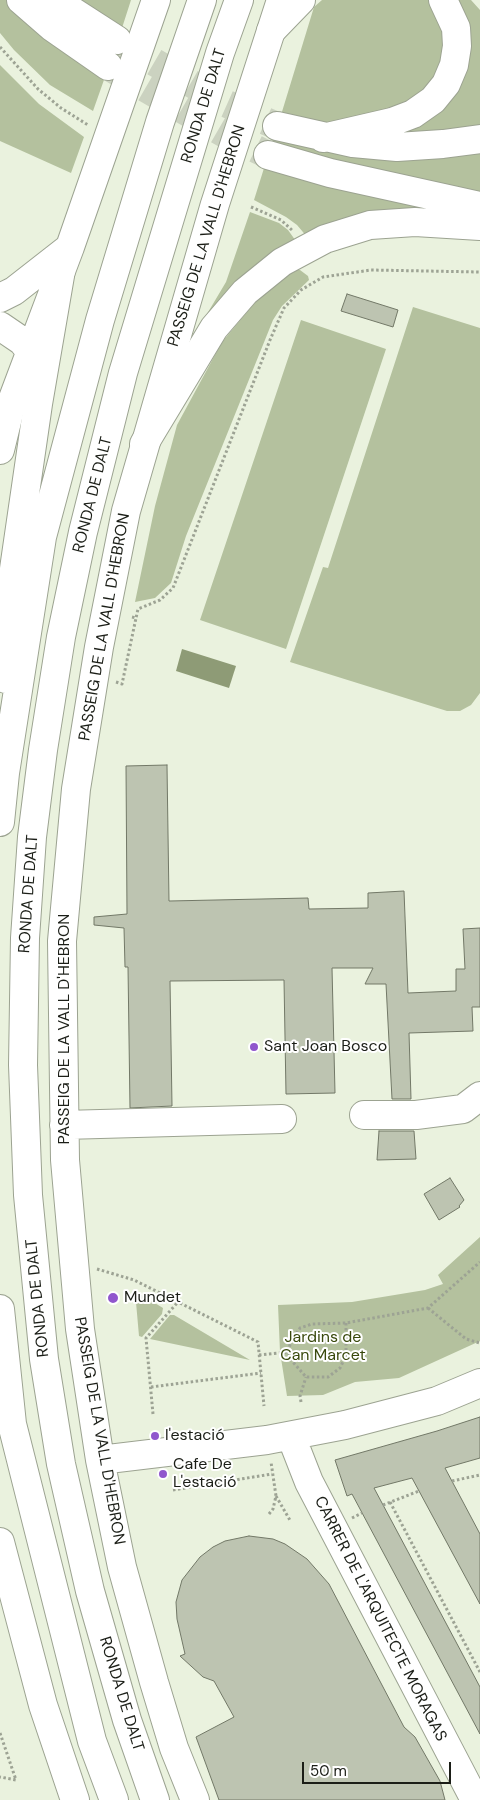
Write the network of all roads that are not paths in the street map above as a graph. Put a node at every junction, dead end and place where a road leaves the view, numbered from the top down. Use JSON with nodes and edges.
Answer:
{"nodes":[{"id":1,"x":21,"y":0,"type":"edge"},
{"id":2,"x":55,"y":0,"type":"edge"},
{"id":3,"x":156,"y":0,"type":"edge"},
{"id":4,"x":202,"y":0,"type":"edge"},
{"id":5,"x":240,"y":0,"type":"edge"},
{"id":6,"x":281,"y":0,"type":"edge"},
{"id":7,"x":301,"y":0,"type":"edge"},
{"id":8,"x":443,"y":0,"type":"edge"},
{"id":9,"x":271,"y":31,"type":"junction"},
{"id":10,"x":117,"y":40,"type":"tunnel mouth"},
{"id":11,"x":108,"y":66,"type":"tunnel mouth"},
{"id":12,"x":277,"y":126,"type":"tunnel mouth"},
{"id":13,"x":323,"y":138,"type":"junction"},
{"id":14,"x":480,"y":139,"type":"edge"},
{"id":15,"x":268,"y":155,"type":"tunnel mouth"},
{"id":16,"x":480,"y":206,"type":"edge"},
{"id":17,"x":480,"y":226,"type":"edge"},
{"id":18,"x":65,"y":258,"type":"junction"},
{"id":19,"x":0,"y":298,"type":"edge"},
{"id":20,"x":0,"y":326,"type":"edge"},
{"id":21,"x":30,"y":351,"type":"junction"},
{"id":22,"x":144,"y":444,"type":"junction"},
{"id":23,"x":0,"y":450,"type":"edge"},
{"id":24,"x":4,"y":786,"type":"junction"},
{"id":25,"x":0,"y":822,"type":"edge"},
{"id":26,"x":480,"y":1096,"type":"edge"},
{"id":27,"x":364,"y":1115,"type":"dead end"},
{"id":28,"x":282,"y":1119,"type":"dead end"},
{"id":29,"x":64,"y":1125,"type":"junction"},
{"id":30,"x":0,"y":1309,"type":"edge"},
{"id":31,"x":480,"y":1383,"type":"edge"},
{"id":32,"x":290,"y":1436,"type":"junction"},
{"id":33,"x":100,"y":1460,"type":"junction"},
{"id":34,"x":0,"y":1542,"type":"edge"},
{"id":35,"x":76,"y":1800,"type":"edge"},
{"id":36,"x":114,"y":1800,"type":"edge"},
{"id":37,"x":155,"y":1800,"type":"edge"},
{"id":38,"x":195,"y":1800,"type":"edge"},
{"id":39,"x":475,"y":1800,"type":"edge"}],
"edges":[{"from":1,"to":11,"type":"main road"},
{"from":2,"to":10,"type":"main road"},
{"from":3,"to":18,"type":"main road"},
{"from":4,"to":24,"type":"main road"},
{"from":5,"to":37,"type":"main road","name":"RONDA DE DALT"},
{"from":6,"to":9,"type":"main road","name":"PASSEIG DE LA VALL D'HEBRON"},
{"from":7,"to":9,"type":"main road"},
{"from":8,"to":13,"type":"main road"},
{"from":9,"to":22,"type":"main road","name":"PASSEIG DE LA VALL D'HEBRON"},
{"from":12,"to":13,"type":"main road"},
{"from":13,"to":14,"type":"main road"},
{"from":15,"to":16,"type":"main road"},
{"from":17,"to":22,"type":"main road"},
{"from":18,"to":19,"type":"main road"},
{"from":18,"to":21,"type":"main road"},
{"from":18,"to":24,"type":"main road"},
{"from":20,"to":21,"type":"main road"},
{"from":21,"to":23,"type":"main road"},
{"from":22,"to":29,"type":"main road","name":"PASSEIG DE LA VALL D'HEBRON"},
{"from":24,"to":25,"type":"main road"},
{"from":26,"to":27,"type":"main road"},
{"from":28,"to":29,"type":"main road"},
{"from":29,"to":33,"type":"main road","name":"PASSEIG DE LA VALL D'HEBRON"},
{"from":30,"to":36,"type":"main road"},
{"from":31,"to":32,"type":"main road"},
{"from":32,"to":33,"type":"main road"},
{"from":32,"to":39,"type":"main road","name":"CARRER DE L'ARQUITECTE MORAGAS"},
{"from":33,"to":38,"type":"main road","name":"PASSEIG DE LA VALL D'HEBRON"},
{"from":34,"to":35,"type":"main road"}]}
